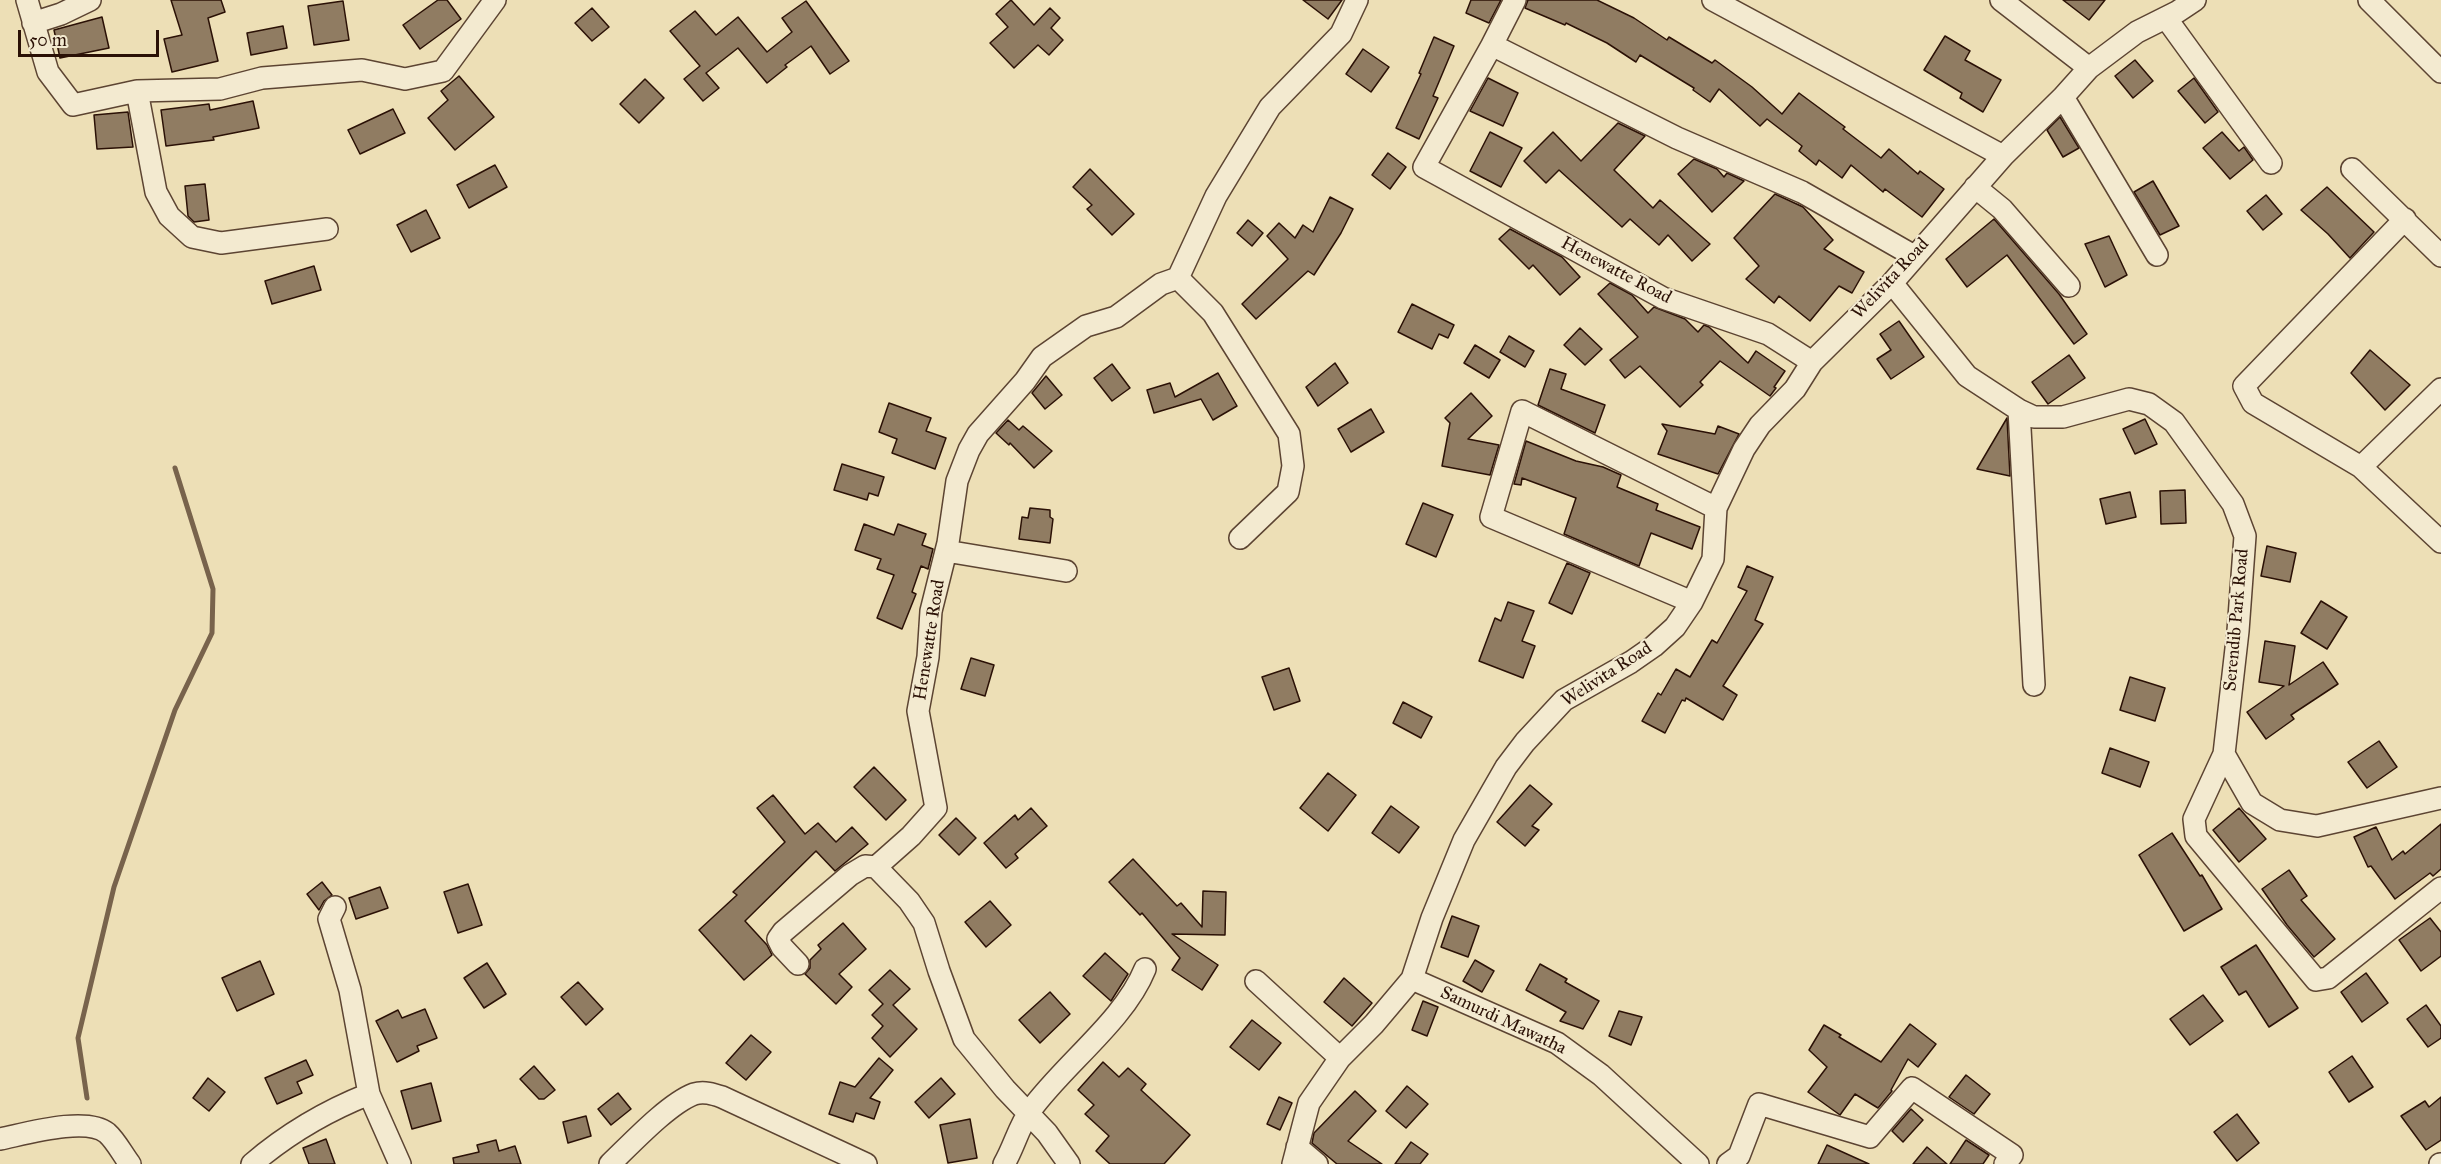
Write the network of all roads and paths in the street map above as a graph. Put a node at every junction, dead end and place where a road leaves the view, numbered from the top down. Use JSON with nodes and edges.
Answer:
{"nodes":[{"id":1,"x":27,"y":0,"type":"edge"},
{"id":2,"x":90,"y":0,"type":"edge"},
{"id":3,"x":495,"y":0,"type":"edge"},
{"id":4,"x":1357,"y":0,"type":"edge"},
{"id":5,"x":1515,"y":0,"type":"edge"},
{"id":6,"x":1713,"y":0,"type":"edge"},
{"id":7,"x":2001,"y":0,"type":"edge"},
{"id":8,"x":2195,"y":0,"type":"edge"},
{"id":9,"x":2369,"y":0,"type":"edge"},
{"id":10,"x":2166,"y":18,"type":"junction"},
{"id":11,"x":33,"y":23,"type":"junction"},
{"id":12,"x":1492,"y":45,"type":"junction"},
{"id":13,"x":2089,"y":68,"type":"junction"},
{"id":14,"x":2441,"y":72,"type":"edge"},
{"id":15,"x":137,"y":91,"type":"junction"},
{"id":16,"x":2063,"y":96,"type":"junction"},
{"id":17,"x":2003,"y":156,"type":"junction"},
{"id":18,"x":2271,"y":163,"type":"dead end"},
{"id":19,"x":2352,"y":169,"type":"dead end"},
{"id":20,"x":1975,"y":187,"type":"junction"},
{"id":21,"x":2404,"y":219,"type":"junction"},
{"id":22,"x":327,"y":229,"type":"dead end"},
{"id":23,"x":2157,"y":255,"type":"dead end"},
{"id":24,"x":1914,"y":256,"type":"junction"},
{"id":25,"x":2441,"y":256,"type":"edge"},
{"id":26,"x":1178,"y":278,"type":"junction"},
{"id":27,"x":1892,"y":283,"type":"junction"},
{"id":28,"x":2069,"y":286,"type":"dead end"},
{"id":29,"x":1812,"y":362,"type":"junction"},
{"id":30,"x":2441,"y":388,"type":"edge"},
{"id":31,"x":2019,"y":410,"type":"junction"},
{"id":32,"x":2361,"y":467,"type":"junction"},
{"id":33,"x":1716,"y":508,"type":"junction"},
{"id":34,"x":1240,"y":538,"type":"dead end"},
{"id":35,"x":2441,"y":542,"type":"edge"},
{"id":36,"x":946,"y":551,"type":"junction"},
{"id":37,"x":1066,"y":571,"type":"dead end"},
{"id":38,"x":1692,"y":602,"type":"junction"},
{"id":39,"x":2034,"y":685,"type":"dead end"},
{"id":40,"x":2224,"y":754,"type":"junction"},
{"id":41,"x":2441,"y":798,"type":"edge"},
{"id":42,"x":876,"y":867,"type":"junction"},
{"id":43,"x":2441,"y":888,"type":"edge"},
{"id":44,"x":335,"y":907,"type":"dead end"},
{"id":45,"x":798,"y":963,"type":"dead end"},
{"id":46,"x":1145,"y":969,"type":"dead end"},
{"id":47,"x":1412,"y":979,"type":"junction"},
{"id":48,"x":1256,"y":981,"type":"dead end"},
{"id":49,"x":1340,"y":1058,"type":"junction"},
{"id":50,"x":369,"y":1094,"type":"junction"},
{"id":51,"x":1029,"y":1112,"type":"junction"},
{"id":52,"x":0,"y":1139,"type":"edge"},
{"id":53,"x":1295,"y":1156,"type":"edge"},
{"id":54,"x":130,"y":1164,"type":"edge"},
{"id":55,"x":252,"y":1164,"type":"edge"},
{"id":56,"x":400,"y":1164,"type":"edge"},
{"id":57,"x":610,"y":1164,"type":"edge"},
{"id":58,"x":866,"y":1164,"type":"edge"},
{"id":59,"x":1004,"y":1164,"type":"edge"},
{"id":60,"x":1070,"y":1164,"type":"edge"},
{"id":61,"x":1317,"y":1164,"type":"edge"},
{"id":62,"x":1698,"y":1164,"type":"edge"},
{"id":63,"x":1728,"y":1164,"type":"edge"},
{"id":64,"x":2005,"y":1164,"type":"edge"}],
"edges":[{"from":1,"to":11,"type":"street"},
{"from":2,"to":11,"type":"street"},
{"from":3,"to":15,"type":"street"},
{"from":4,"to":26,"type":"street"},
{"from":5,"to":12,"type":"street"},
{"from":6,"to":17,"type":"street"},
{"from":7,"to":13,"type":"street"},
{"from":8,"to":10,"type":"street","name":"Welivita Road"},
{"from":9,"to":14,"type":"street"},
{"from":10,"to":13,"type":"street","name":"Welivita Road"},
{"from":10,"to":18,"type":"street"},
{"from":11,"to":15,"type":"street"},
{"from":12,"to":24,"type":"street"},
{"from":12,"to":29,"type":"street","name":"Henewatte Road"},
{"from":13,"to":16,"type":"street","name":"Welivita Road"},
{"from":15,"to":22,"type":"street"},
{"from":16,"to":17,"type":"street","name":"Welivita Road"},
{"from":16,"to":23,"type":"street"},
{"from":17,"to":20,"type":"street","name":"Welivita Road"},
{"from":19,"to":21,"type":"street"},
{"from":20,"to":24,"type":"street","name":"Welivita Road"},
{"from":20,"to":28,"type":"street"},
{"from":21,"to":25,"type":"street"},
{"from":21,"to":32,"type":"street"},
{"from":24,"to":27,"type":"street","name":"Welivita Road"},
{"from":26,"to":34,"type":"street"},
{"from":26,"to":36,"type":"street","name":"Henewatte Road"},
{"from":27,"to":29,"type":"street","name":"Welivita Road"},
{"from":27,"to":31,"type":"street","name":"Serendib Park Road"},
{"from":29,"to":33,"type":"street","name":"Welivita Road"},
{"from":30,"to":32,"type":"street"},
{"from":31,"to":39,"type":"street"},
{"from":31,"to":40,"type":"street","name":"Serendib Park Road"},
{"from":32,"to":35,"type":"street"},
{"from":33,"to":38,"type":"street","name":"Welivita Road"},
{"from":33,"to":38,"type":"street"},
{"from":36,"to":37,"type":"street"},
{"from":36,"to":42,"type":"street","name":"Henewatte Road"},
{"from":38,"to":47,"type":"street","name":"Welivita Road"},
{"from":40,"to":41,"type":"street"},
{"from":40,"to":43,"type":"street","name":"Serendib Park Road"},
{"from":42,"to":45,"type":"street"},
{"from":42,"to":51,"type":"street"},
{"from":44,"to":50,"type":"street"},
{"from":46,"to":51,"type":"street"},
{"from":47,"to":49,"type":"street","name":"Welivita Road"},
{"from":47,"to":62,"type":"street","name":"Samurdi Mawatha"},
{"from":48,"to":49,"type":"street"},
{"from":49,"to":53,"type":"street","name":"Welivita Road"},
{"from":50,"to":55,"type":"street"},
{"from":50,"to":56,"type":"street"},
{"from":51,"to":59,"type":"street"},
{"from":51,"to":60,"type":"street"},
{"from":52,"to":54,"type":"street"},
{"from":53,"to":61,"type":"street"},
{"from":57,"to":58,"type":"street"},
{"from":63,"to":64,"type":"street"}]}
